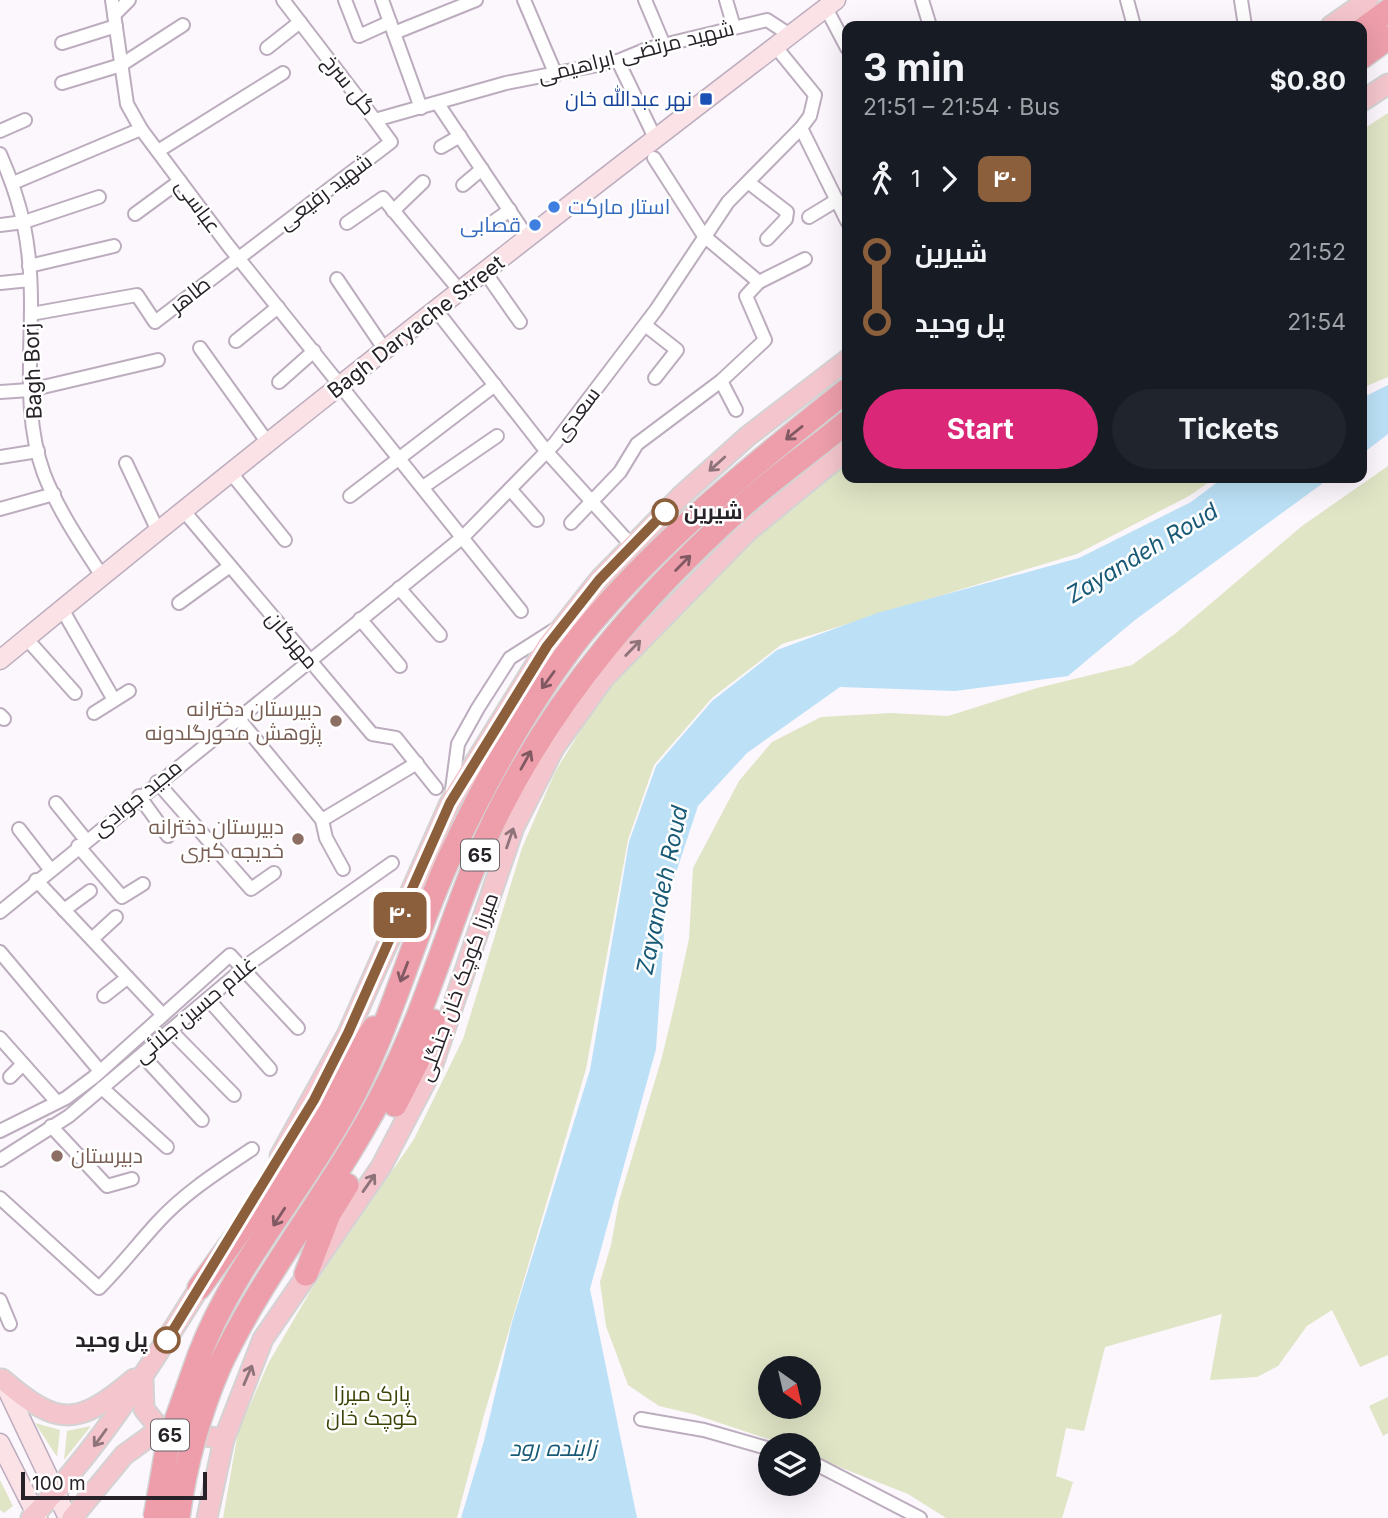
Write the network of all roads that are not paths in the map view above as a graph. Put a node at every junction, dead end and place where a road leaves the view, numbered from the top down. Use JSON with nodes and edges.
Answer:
{"nodes":[{"id":1,"x":112,"y":0,"type":"edge"},
{"id":2,"x":129,"y":0,"type":"edge"},
{"id":3,"x":283,"y":0,"type":"edge"},
{"id":4,"x":345,"y":0,"type":"edge"},
{"id":5,"x":382,"y":0,"type":"edge"},
{"id":6,"x":476,"y":0,"type":"edge"},
{"id":7,"x":524,"y":0,"type":"edge"},
{"id":8,"x":645,"y":0,"type":"edge"},
{"id":9,"x":726,"y":0,"type":"edge"},
{"id":10,"x":922,"y":0,"type":"edge"},
{"id":11,"x":1127,"y":0,"type":"edge"},
{"id":12,"x":1241,"y":0,"type":"edge"},
{"id":13,"x":1368,"y":0,"type":"edge"},
{"id":14,"x":831,"y":4,"type":"edge"},
{"id":15,"x":1388,"y":11,"type":"edge"},
{"id":16,"x":115,"y":20,"type":"junction"},
{"id":17,"x":928,"y":21,"type":"edge"},
{"id":18,"x":1133,"y":21,"type":"edge"},
{"id":19,"x":1244,"y":21,"type":"edge"},
{"id":20,"x":1338,"y":21,"type":"edge"},
{"id":21,"x":300,"y":22,"type":"junction"},
{"id":22,"x":183,"y":25,"type":"dead end"},
{"id":23,"x":1367,"y":26,"type":"edge"},
{"id":24,"x":392,"y":27,"type":"junction"},
{"id":25,"x":734,"y":27,"type":"junction"},
{"id":26,"x":842,"y":34,"type":"edge"},
{"id":27,"x":790,"y":35,"type":"junction"},
{"id":28,"x":1388,"y":38,"type":"edge"},
{"id":29,"x":62,"y":43,"type":"dead end"},
{"id":30,"x":664,"y":45,"type":"junction"},
{"id":31,"x":775,"y":46,"type":"junction"},
{"id":32,"x":267,"y":48,"type":"dead end"},
{"id":33,"x":1367,"y":54,"type":"edge"},
{"id":34,"x":1388,"y":58,"type":"edge"},
{"id":35,"x":618,"y":61,"type":"junction"},
{"id":36,"x":121,"y":65,"type":"junction"},
{"id":37,"x":1367,"y":71,"type":"edge"},
{"id":38,"x":283,"y":73,"type":"dead end"},
{"id":39,"x":556,"y":75,"type":"junction"},
{"id":40,"x":62,"y":83,"type":"dead end"},
{"id":41,"x":1388,"y":84,"type":"edge"},
{"id":42,"x":1367,"y":98,"type":"edge"},
{"id":43,"x":438,"y":104,"type":"junction"},
{"id":44,"x":421,"y":108,"type":"junction"},
{"id":45,"x":25,"y":120,"type":"dead end"},
{"id":46,"x":375,"y":120,"type":"junction"},
{"id":47,"x":141,"y":128,"type":"junction"},
{"id":48,"x":801,"y":128,"type":"junction"},
{"id":49,"x":0,"y":131,"type":"edge"},
{"id":50,"x":460,"y":136,"type":"junction"},
{"id":51,"x":655,"y":138,"type":"junction"},
{"id":52,"x":440,"y":147,"type":"dead end"},
{"id":53,"x":158,"y":151,"type":"junction"},
{"id":54,"x":654,"y":158,"type":"dead end"},
{"id":55,"x":2,"y":162,"type":"edge"},
{"id":56,"x":482,"y":169,"type":"junction"},
{"id":57,"x":180,"y":181,"type":"junction"},
{"id":58,"x":422,"y":182,"type":"dead end"},
{"id":59,"x":748,"y":182,"type":"junction"},
{"id":60,"x":13,"y":183,"type":"junction"},
{"id":61,"x":463,"y":185,"type":"dead end"},
{"id":62,"x":99,"y":197,"type":"dead end"},
{"id":63,"x":837,"y":200,"type":"junction"},
{"id":64,"x":842,"y":210,"type":"edge"},
{"id":65,"x":393,"y":211,"type":"junction"},
{"id":66,"x":510,"y":211,"type":"junction"},
{"id":67,"x":135,"y":214,"type":"dead end"},
{"id":68,"x":809,"y":217,"type":"dead end"},
{"id":69,"x":24,"y":222,"type":"junction"},
{"id":70,"x":493,"y":222,"type":"dead end"},
{"id":71,"x":347,"y":223,"type":"dead end"},
{"id":72,"x":0,"y":225,"type":"edge"},
{"id":73,"x":704,"y":236,"type":"junction"},
{"id":74,"x":528,"y":238,"type":"junction"},
{"id":75,"x":767,"y":239,"type":"dead end"},
{"id":76,"x":114,"y":246,"type":"dead end"},
{"id":77,"x":237,"y":258,"type":"junction"},
{"id":78,"x":806,"y":259,"type":"dead end"},
{"id":79,"x":485,"y":272,"type":"junction"},
{"id":80,"x":30,"y":273,"type":"junction"},
{"id":81,"x":337,"y":279,"type":"dead end"},
{"id":82,"x":758,"y":282,"type":"junction"},
{"id":83,"x":0,"y":283,"type":"edge"},
{"id":84,"x":460,"y":292,"type":"junction"},
{"id":85,"x":278,"y":307,"type":"junction"},
{"id":86,"x":436,"y":310,"type":"junction"},
{"id":87,"x":31,"y":314,"type":"junction"},
{"id":88,"x":520,"y":322,"type":"dead end"},
{"id":89,"x":645,"y":325,"type":"junction"},
{"id":90,"x":236,"y":341,"type":"dead end"},
{"id":91,"x":200,"y":348,"type":"dead end"},
{"id":92,"x":385,"y":350,"type":"junction"},
{"id":93,"x":314,"y":351,"type":"junction"},
{"id":94,"x":158,"y":360,"type":"dead end"},
{"id":95,"x":842,"y":363,"type":"edge"},
{"id":96,"x":655,"y":377,"type":"dead end"},
{"id":97,"x":721,"y":381,"type":"junction"},
{"id":98,"x":279,"y":382,"type":"dead end"},
{"id":99,"x":342,"y":385,"type":"junction"},
{"id":100,"x":495,"y":385,"type":"junction"},
{"id":101,"x":30,"y":390,"type":"junction"},
{"id":102,"x":0,"y":392,"type":"edge"},
{"id":103,"x":842,"y":394,"type":"edge"},
{"id":104,"x":736,"y":411,"type":"dead end"},
{"id":105,"x":842,"y":426,"type":"edge"},
{"id":106,"x":497,"y":436,"type":"dead end"},
{"id":107,"x":268,"y":443,"type":"junction"},
{"id":108,"x":38,"y":451,"type":"junction"},
{"id":109,"x":547,"y":452,"type":"junction"},
{"id":110,"x":842,"y":454,"type":"edge"},
{"id":111,"x":0,"y":457,"type":"edge"},
{"id":112,"x":401,"y":458,"type":"junction"},
{"id":113,"x":126,"y":463,"type":"dead end"},
{"id":114,"x":231,"y":473,"type":"junction"},
{"id":115,"x":423,"y":487,"type":"junction"},
{"id":116,"x":510,"y":489,"type":"junction"},
{"id":117,"x":54,"y":494,"type":"junction"},
{"id":118,"x":350,"y":496,"type":"dead end"},
{"id":119,"x":593,"y":502,"type":"junction"},
{"id":120,"x":0,"y":509,"type":"edge"},
{"id":121,"x":183,"y":510,"type":"junction"},
{"id":122,"x":537,"y":520,"type":"dead end"},
{"id":123,"x":571,"y":523,"type":"dead end"},
{"id":124,"x":158,"y":531,"type":"junction"},
{"id":125,"x":463,"y":537,"type":"junction"},
{"id":126,"x":285,"y":540,"type":"dead end"},
{"id":127,"x":632,"y":546,"type":"junction"},
{"id":128,"x":230,"y":566,"type":"junction"},
{"id":129,"x":102,"y":576,"type":"junction"},
{"id":130,"x":399,"y":588,"type":"junction"},
{"id":131,"x":179,"y":603,"type":"dead end"},
{"id":132,"x":62,"y":609,"type":"junction"},
{"id":133,"x":521,"y":611,"type":"dead end"},
{"id":134,"x":360,"y":619,"type":"junction"},
{"id":135,"x":440,"y":635,"type":"dead end"},
{"id":136,"x":26,"y":638,"type":"junction"},
{"id":137,"x":0,"y":660,"type":"edge"},
{"id":138,"x":308,"y":660,"type":"junction"},
{"id":139,"x":400,"y":666,"type":"dead end"},
{"id":140,"x":129,"y":691,"type":"dead end"},
{"id":141,"x":75,"y":693,"type":"dead end"},
{"id":142,"x":114,"y":701,"type":"junction"},
{"id":143,"x":94,"y":713,"type":"dead end"},
{"id":144,"x":238,"y":718,"type":"junction"},
{"id":145,"x":417,"y":763,"type":"junction"},
{"id":146,"x":157,"y":782,"type":"junction"},
{"id":147,"x":436,"y":788,"type":"dead end"},
{"id":148,"x":139,"y":796,"type":"junction"},
{"id":149,"x":56,"y":803,"type":"dead end"},
{"id":150,"x":322,"y":820,"type":"junction"},
{"id":151,"x":19,"y":829,"type":"dead end"},
{"id":152,"x":168,"y":836,"type":"dead end"},
{"id":153,"x":82,"y":843,"type":"junction"},
{"id":154,"x":392,"y":863,"type":"dead end"},
{"id":155,"x":50,"y":869,"type":"junction"},
{"id":156,"x":343,"y":869,"type":"dead end"},
{"id":157,"x":274,"y":873,"type":"dead end"},
{"id":158,"x":36,"y":880,"type":"junction"},
{"id":159,"x":144,"y":884,"type":"dead end"},
{"id":160,"x":90,"y":891,"type":"dead end"},
{"id":161,"x":64,"y":910,"type":"junction"},
{"id":162,"x":0,"y":912,"type":"edge"},
{"id":163,"x":116,"y":917,"type":"dead end"},
{"id":164,"x":453,"y":926,"type":"junction"},
{"id":165,"x":92,"y":939,"type":"junction"},
{"id":166,"x":0,"y":952,"type":"edge"},
{"id":167,"x":243,"y":969,"type":"junction"},
{"id":168,"x":128,"y":978,"type":"junction"},
{"id":169,"x":203,"y":978,"type":"junction"},
{"id":170,"x":104,"y":996,"type":"dead end"},
{"id":171,"x":212,"y":996,"type":"junction"},
{"id":172,"x":392,"y":1003,"type":"junction"},
{"id":173,"x":162,"y":1014,"type":"junction"},
{"id":174,"x":298,"y":1028,"type":"dead end"},
{"id":175,"x":171,"y":1031,"type":"junction"},
{"id":176,"x":0,"y":1038,"type":"edge"},
{"id":177,"x":142,"y":1055,"type":"junction"},
{"id":178,"x":23,"y":1064,"type":"junction"},
{"id":179,"x":270,"y":1069,"type":"dead end"},
{"id":180,"x":100,"y":1071,"type":"junction"},
{"id":181,"x":10,"y":1077,"type":"dead end"},
{"id":182,"x":102,"y":1088,"type":"junction"},
{"id":183,"x":234,"y":1095,"type":"dead end"},
{"id":184,"x":57,"y":1102,"type":"junction"},
{"id":185,"x":202,"y":1120,"type":"dead end"},
{"id":186,"x":51,"y":1126,"type":"junction"},
{"id":187,"x":0,"y":1132,"type":"edge"},
{"id":188,"x":167,"y":1147,"type":"dead end"},
{"id":189,"x":252,"y":1149,"type":"dead end"},
{"id":190,"x":12,"y":1152,"type":"junction"},
{"id":191,"x":0,"y":1160,"type":"edge"},
{"id":192,"x":132,"y":1180,"type":"dead end"},
{"id":193,"x":0,"y":1198,"type":"edge"},
{"id":194,"x":306,"y":1274,"type":"junction"},
{"id":195,"x":199,"y":1288,"type":"junction"},
{"id":196,"x":0,"y":1300,"type":"edge"},
{"id":197,"x":10,"y":1324,"type":"dead end"},
{"id":198,"x":209,"y":1360,"type":"junction"},
{"id":199,"x":153,"y":1363,"type":"junction"},
{"id":200,"x":143,"y":1380,"type":"junction"},
{"id":201,"x":1,"y":1381,"type":"edge"},
{"id":202,"x":641,"y":1419,"type":"dead end"},
{"id":203,"x":160,"y":1429,"type":"junction"},
{"id":204,"x":224,"y":1439,"type":"junction"},
{"id":205,"x":0,"y":1443,"type":"edge"},
{"id":206,"x":758,"y":1446,"type":"edge"},
{"id":207,"x":821,"y":1467,"type":"edge"},
{"id":208,"x":57,"y":1492,"type":"junction"},
{"id":209,"x":35,"y":1516,"type":"edge"},
{"id":210,"x":70,"y":1518,"type":"edge"},
{"id":211,"x":155,"y":1518,"type":"edge"},
{"id":212,"x":178,"y":1518,"type":"edge"},
{"id":213,"x":206,"y":1518,"type":"edge"},
{"id":214,"x":920,"y":1518,"type":"edge"}],
"edges":[{"from":1,"to":16,"type":"street","name":"عباسی"},
{"from":2,"to":16,"type":"street"},
{"from":3,"to":21,"type":"street","name":"گل سرخ"},
{"from":4,"to":24,"type":"street"},
{"from":5,"to":24,"type":"street"},
{"from":6,"to":24,"type":"street"},
{"from":7,"to":39,"type":"street"},
{"from":8,"to":30,"type":"street"},
{"from":9,"to":25,"type":"street"},
{"from":10,"to":17,"type":"street"},
{"from":11,"to":18,"type":"street"},
{"from":12,"to":19,"type":"street"},
{"from":13,"to":20,"type":"main road"},
{"from":14,"to":26,"type":"street"},
{"from":14,"to":27,"type":"street","name":"Bagh Daryache Street"},
{"from":15,"to":23,"type":"highway"},
{"from":16,"to":29,"type":"street"},
{"from":16,"to":36,"type":"street","name":"عباسی"},
{"from":21,"to":32,"type":"street"},
{"from":21,"to":46,"type":"street","name":"گل سرخ"},
{"from":22,"to":36,"type":"street"},
{"from":24,"to":44,"type":"street"},
{"from":25,"to":27,"type":"street","name":"شهید مرتضی ابراهیمی"},
{"from":25,"to":30,"type":"street","name":"شهید مرتضی ابراهیمی"},
{"from":27,"to":31,"type":"street","name":"Bagh Daryache Street"},
{"from":28,"to":33,"type":"highway"},
{"from":30,"to":35,"type":"street","name":"شهید مرتضی ابراهیمی"},
{"from":31,"to":48,"type":"street"},
{"from":31,"to":51,"type":"street","name":"Bagh Daryache Street"},
{"from":34,"to":37,"type":"highway"},
{"from":35,"to":39,"type":"street","name":"شهید مرتضی ابراهیمی"},
{"from":35,"to":51,"type":"street"},
{"from":36,"to":40,"type":"street"},
{"from":36,"to":47,"type":"street","name":"عباسی"},
{"from":38,"to":53,"type":"street"},
{"from":39,"to":43,"type":"street","name":"شهید مرتضی ابراهیمی"},
{"from":41,"to":42,"type":"main road"},
{"from":43,"to":44,"type":"street","name":"گل سرخ"},
{"from":43,"to":50,"type":"street"},
{"from":44,"to":46,"type":"street","name":"گل سرخ"},
{"from":45,"to":49,"type":"street"},
{"from":46,"to":77,"type":"street","name":"شهید رفیعی"},
{"from":47,"to":53,"type":"street","name":"عباسی"},
{"from":47,"to":60,"type":"street"},
{"from":48,"to":59,"type":"street","name":"سعدی"},
{"from":48,"to":63,"type":"street"},
{"from":50,"to":52,"type":"street"},
{"from":50,"to":56,"type":"street"},
{"from":51,"to":74,"type":"street","name":"Bagh Daryache Street"},
{"from":53,"to":57,"type":"street","name":"عباسی"},
{"from":54,"to":73,"type":"street"},
{"from":55,"to":60,"type":"street","name":"Bagh Borj"},
{"from":56,"to":61,"type":"street"},
{"from":56,"to":66,"type":"street"},
{"from":57,"to":67,"type":"street"},
{"from":57,"to":77,"type":"street","name":"عباسی"},
{"from":58,"to":65,"type":"street"},
{"from":59,"to":73,"type":"street","name":"سعدی"},
{"from":59,"to":75,"type":"street"},
{"from":60,"to":69,"type":"street","name":"Bagh Borj"},
{"from":62,"to":69,"type":"street"},
{"from":63,"to":64,"type":"street"},
{"from":63,"to":68,"type":"street"},
{"from":65,"to":71,"type":"street"},
{"from":65,"to":84,"type":"street"},
{"from":66,"to":70,"type":"street"},
{"from":66,"to":74,"type":"street"},
{"from":69,"to":72,"type":"street"},
{"from":69,"to":80,"type":"street","name":"Bagh Borj"},
{"from":73,"to":82,"type":"street"},
{"from":73,"to":89,"type":"street","name":"سعدی"},
{"from":74,"to":79,"type":"street","name":"Bagh Daryache Street"},
{"from":76,"to":80,"type":"street"},
{"from":77,"to":85,"type":"street","name":"عباسی"},
{"from":77,"to":87,"type":"street","name":"طاهر"},
{"from":78,"to":82,"type":"street"},
{"from":79,"to":84,"type":"street","name":"Bagh Daryache Street"},
{"from":79,"to":88,"type":"street"},
{"from":80,"to":83,"type":"street"},
{"from":80,"to":87,"type":"street","name":"Bagh Borj"},
{"from":81,"to":92,"type":"street"},
{"from":82,"to":97,"type":"street"},
{"from":84,"to":86,"type":"street","name":"Bagh Daryache Street"},
{"from":85,"to":90,"type":"street"},
{"from":85,"to":93,"type":"street","name":"عباسی"},
{"from":86,"to":92,"type":"street","name":"Bagh Daryache Street"},
{"from":86,"to":100,"type":"street"},
{"from":87,"to":101,"type":"street","name":"Bagh Borj"},
{"from":89,"to":96,"type":"street"},
{"from":89,"to":109,"type":"street","name":"سعدی"},
{"from":91,"to":107,"type":"street"},
{"from":92,"to":99,"type":"street","name":"Bagh Daryache Street"},
{"from":93,"to":98,"type":"street"},
{"from":93,"to":99,"type":"street","name":"عباسی"},
{"from":94,"to":101,"type":"street"},
{"from":95,"to":127,"type":"main road","one_way":true},
{"from":97,"to":104,"type":"street"},
{"from":97,"to":119,"type":"street"},
{"from":99,"to":107,"type":"street","name":"Bagh Daryache Street"},
{"from":99,"to":112,"type":"street","name":"عباسی"},
{"from":100,"to":109,"type":"street"},
{"from":100,"to":112,"type":"street"},
{"from":101,"to":102,"type":"street"},
{"from":101,"to":108,"type":"street","name":"Bagh Borj"},
{"from":103,"to":172,"type":"highway","number":"65","one_way":true},
{"from":164,"to":105,"type":"highway","number":"65","one_way":true},
{"from":106,"to":115,"type":"street"},
{"from":107,"to":114,"type":"street","name":"Bagh Daryache Street"},
{"from":108,"to":111,"type":"street"},
{"from":108,"to":117,"type":"street","name":"Bagh Borj"},
{"from":109,"to":116,"type":"street","name":"سعدی"},
{"from":109,"to":119,"type":"street"},
{"from":194,"to":110,"type":"main road","name":"میرزا کوچک خان جنگلی","one_way":true},
{"from":112,"to":115,"type":"street","name":"عباسی"},
{"from":112,"to":118,"type":"street"},
{"from":113,"to":124,"type":"street"},
{"from":114,"to":121,"type":"street","name":"Bagh Daryache Street"},
{"from":114,"to":126,"type":"street"},
{"from":115,"to":125,"type":"street","name":"عباسی"},
{"from":116,"to":122,"type":"street"},
{"from":116,"to":125,"type":"street","name":"سعدی"},
{"from":117,"to":120,"type":"street"},
{"from":117,"to":129,"type":"street","name":"Bagh Borj"},
{"from":119,"to":123,"type":"street"},
{"from":119,"to":127,"type":"street"},
{"from":121,"to":124,"type":"street","name":"Bagh Daryache Street"},
{"from":121,"to":128,"type":"street","name":"مهرگان"},
{"from":124,"to":129,"type":"street","name":"Bagh Daryache Street"},
{"from":125,"to":130,"type":"street","name":"سعدی"},
{"from":125,"to":133,"type":"street","name":"عباسی"},
{"from":127,"to":195,"type":"main road"},
{"from":128,"to":131,"type":"street"},
{"from":128,"to":138,"type":"street","name":"مهرگان"},
{"from":129,"to":132,"type":"street","name":"Bagh Daryache Street"},
{"from":130,"to":134,"type":"street","name":"سعدی"},
{"from":130,"to":135,"type":"street"},
{"from":132,"to":136,"type":"street","name":"Bagh Daryache Street"},
{"from":132,"to":142,"type":"street"},
{"from":134,"to":138,"type":"street","name":"سعدی"},
{"from":134,"to":139,"type":"street"},
{"from":136,"to":137,"type":"street","name":"Bagh Daryache Street"},
{"from":136,"to":141,"type":"street"},
{"from":138,"to":144,"type":"street","name":"مجید جوادی"},
{"from":138,"to":145,"type":"street","name":"مهرگان"},
{"from":140,"to":142,"type":"street"},
{"from":142,"to":143,"type":"street"},
{"from":144,"to":146,"type":"street","name":"مجید جوادی"},
{"from":144,"to":150,"type":"street"},
{"from":145,"to":147,"type":"street","name":"مهرگان"},
{"from":145,"to":150,"type":"street"},
{"from":146,"to":148,"type":"street","name":"مجید جوادی"},
{"from":146,"to":157,"type":"street"},
{"from":148,"to":152,"type":"street"},
{"from":148,"to":153,"type":"street","name":"مجید جوادی"},
{"from":149,"to":153,"type":"street"},
{"from":150,"to":156,"type":"street"},
{"from":151,"to":155,"type":"street"},
{"from":153,"to":155,"type":"street","name":"مجید جوادی"},
{"from":153,"to":159,"type":"street"},
{"from":154,"to":167,"type":"street","name":"غلام حسین جلائی"},
{"from":155,"to":158,"type":"street","name":"مجید جوادی"},
{"from":158,"to":161,"type":"street"},
{"from":158,"to":162,"type":"street","name":"مجید جوادی"},
{"from":160,"to":161,"type":"street"},
{"from":161,"to":165,"type":"street"},
{"from":163,"to":165,"type":"street"},
{"from":164,"to":194,"type":"highway"},
{"from":164,"to":198,"type":"highway","number":"65"},
{"from":165,"to":168,"type":"street"},
{"from":166,"to":180,"type":"street"},
{"from":167,"to":169,"type":"street"},
{"from":167,"to":171,"type":"street","name":"غلام حسین جلائی"},
{"from":167,"to":174,"type":"street"},
{"from":168,"to":170,"type":"street"},
{"from":168,"to":173,"type":"street"},
{"from":169,"to":171,"type":"street"},
{"from":169,"to":173,"type":"street"},
{"from":171,"to":175,"type":"street","name":"غلام حسین جلائی"},
{"from":171,"to":179,"type":"street"},
{"from":172,"to":195,"type":"highway"},
{"from":172,"to":198,"type":"highway","number":"65","one_way":true},
{"from":173,"to":180,"type":"street"},
{"from":175,"to":177,"type":"street","name":"غلام حسین جلائی"},
{"from":175,"to":183,"type":"street"},
{"from":176,"to":178,"type":"street"},
{"from":177,"to":182,"type":"street","name":"غلام حسین جلائی"},
{"from":177,"to":185,"type":"street"},
{"from":178,"to":181,"type":"street"},
{"from":178,"to":184,"type":"street"},
{"from":180,"to":184,"type":"street"},
{"from":182,"to":186,"type":"street","name":"غلام حسین جلائی"},
{"from":182,"to":188,"type":"street"},
{"from":184,"to":187,"type":"street"},
{"from":186,"to":190,"type":"street","name":"غلام حسین جلائی"},
{"from":186,"to":192,"type":"street"},
{"from":187,"to":190,"type":"street"},
{"from":189,"to":193,"type":"street"},
{"from":190,"to":191,"type":"street","name":"غلام حسین جلائی"},
{"from":204,"to":194,"type":"main road","name":"میرزا کوچک خان جنگلی","one_way":true},
{"from":195,"to":199,"type":"main road"},
{"from":196,"to":197,"type":"street"},
{"from":198,"to":211,"type":"highway","number":"65","bridge":true},
{"from":198,"to":212,"type":"highway","number":"65","bridge":true},
{"from":199,"to":200,"type":"main road"},
{"from":199,"to":201,"type":"main road"},
{"from":200,"to":203,"type":"main road"},
{"from":200,"to":208,"type":"main road","one_way":true},
{"from":201,"to":208,"type":"street"},
{"from":202,"to":206,"type":"street"},
{"from":203,"to":204,"type":"main road"},
{"from":203,"to":210,"type":"main road"},
{"from":204,"to":213,"type":"main road","name":"میرزا کوچک خان جنگلی"},
{"from":205,"to":209,"type":"street"},
{"from":207,"to":214,"type":"street"},
{"from":208,"to":209,"type":"main road"},
{"from":208,"to":210,"type":"street"}]}
